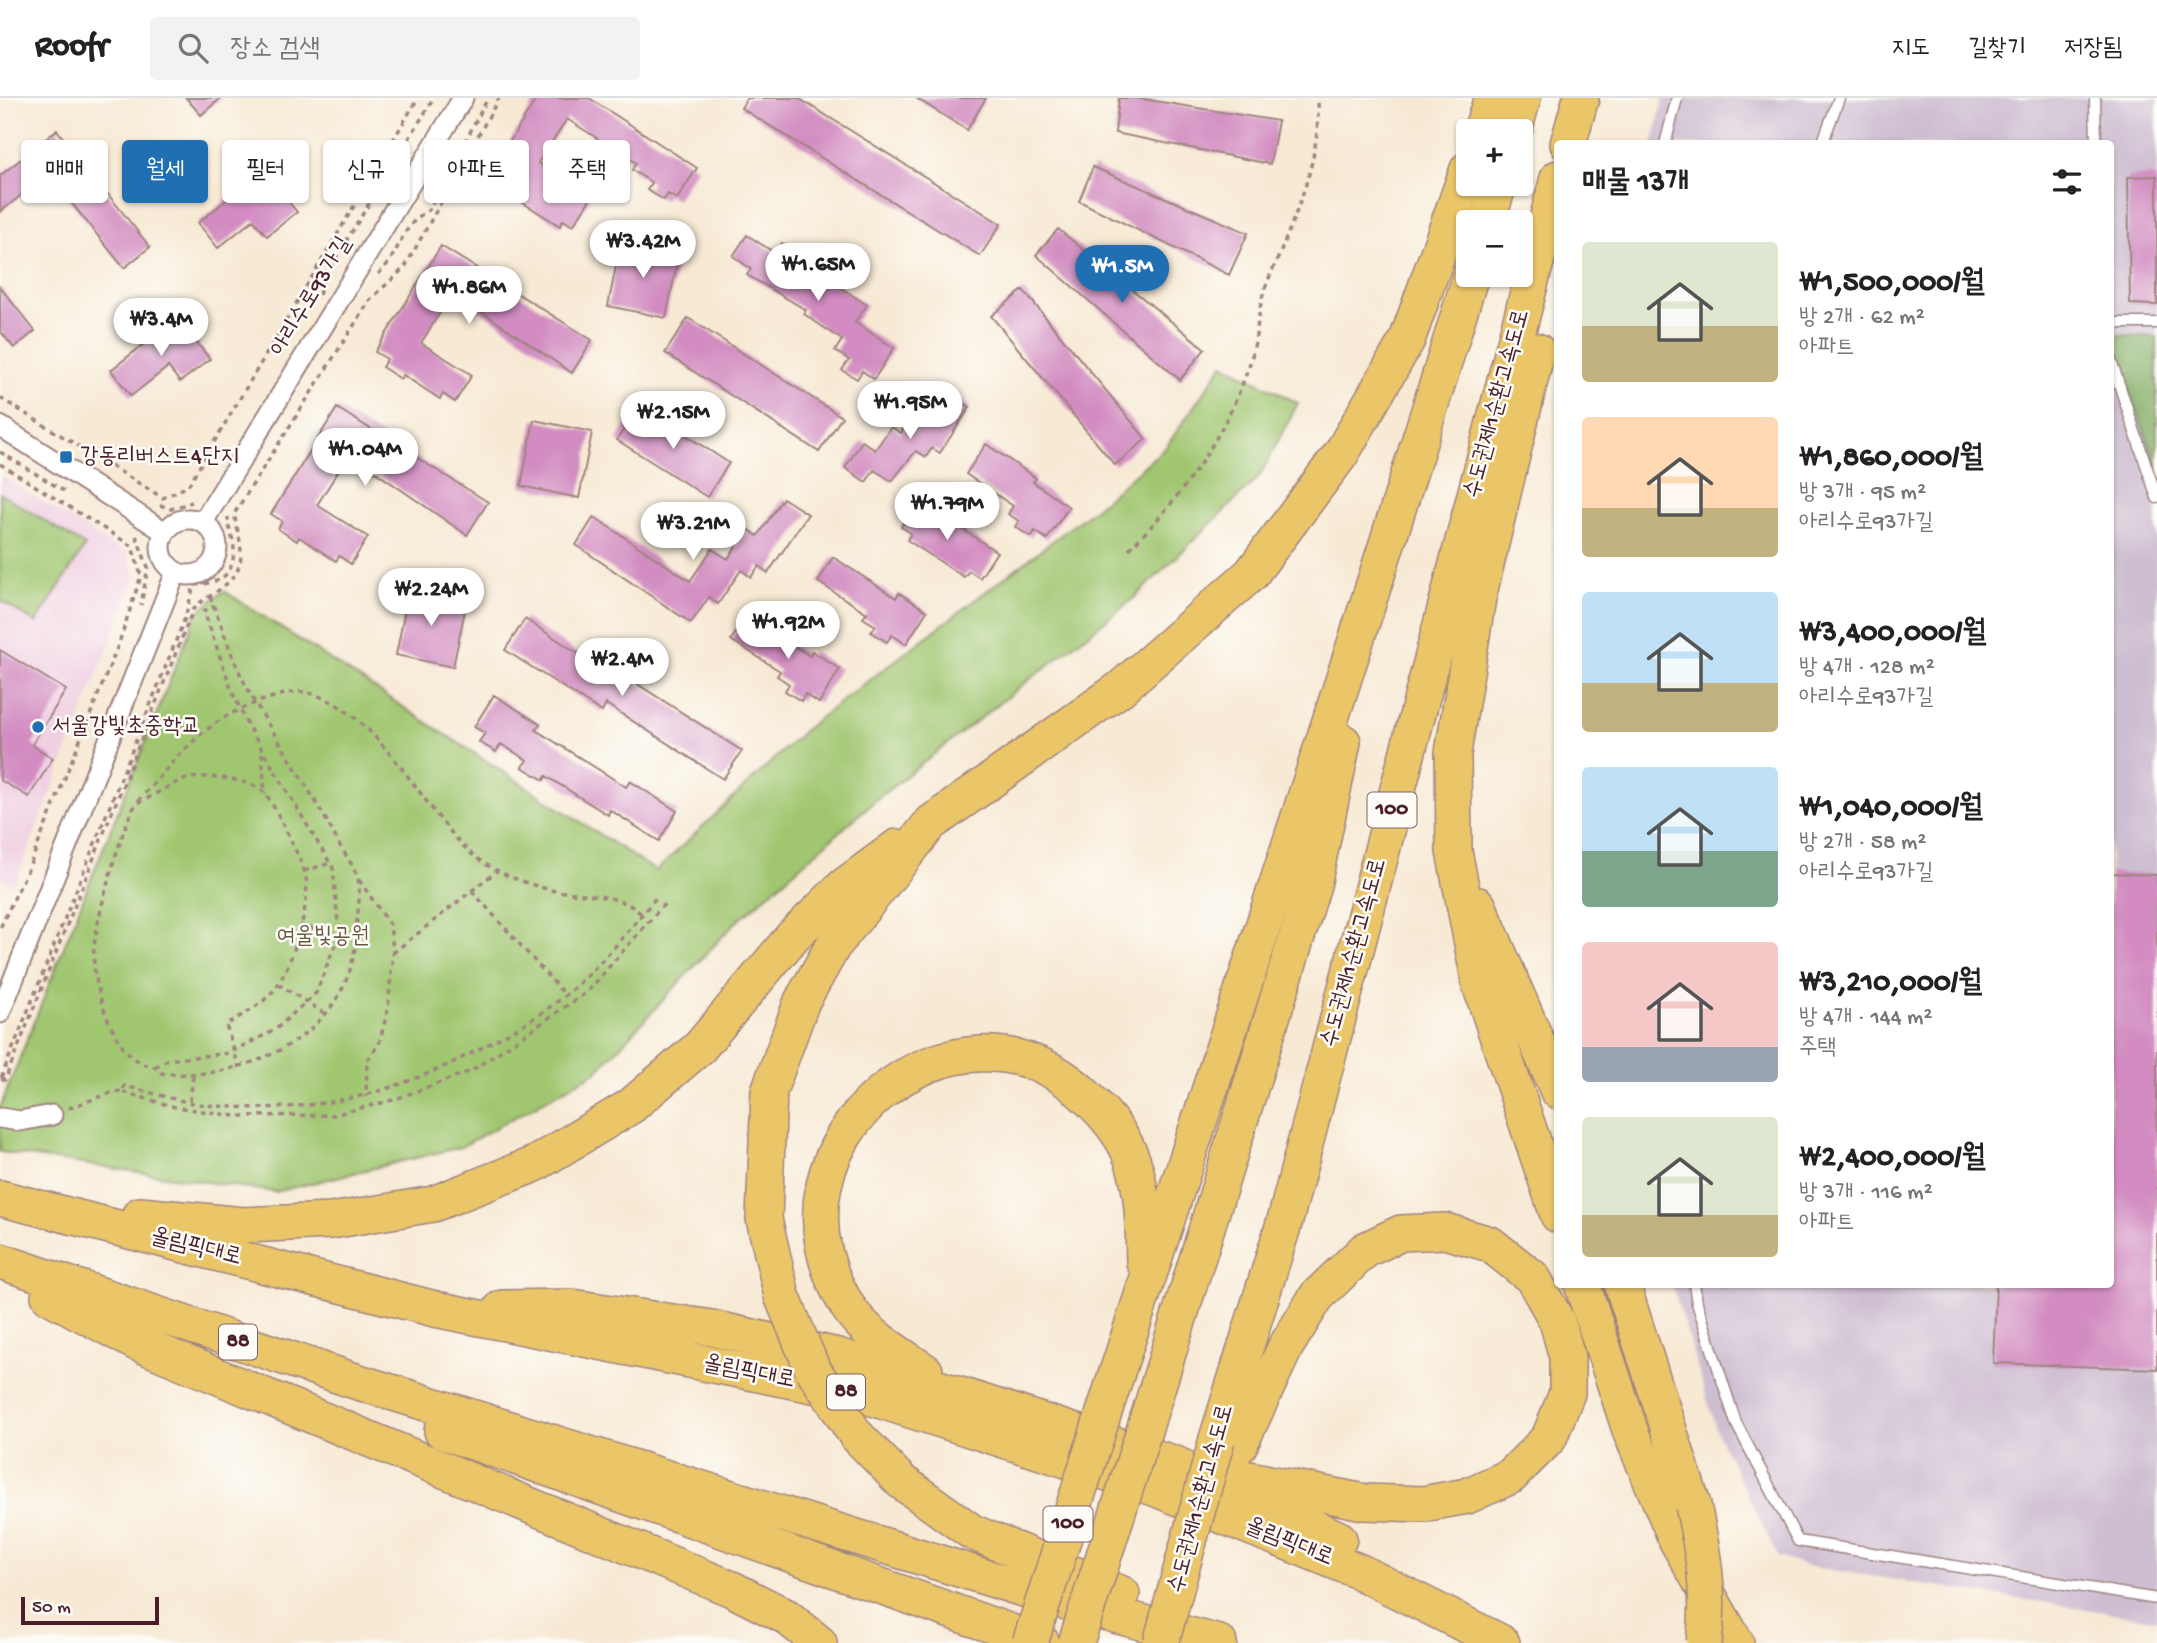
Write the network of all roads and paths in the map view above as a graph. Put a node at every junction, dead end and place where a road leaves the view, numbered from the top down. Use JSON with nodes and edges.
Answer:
{"nodes":[{"id":1,"x":418,"y":98,"type":"edge"},
{"id":2,"x":433,"y":98,"type":"edge"},
{"id":3,"x":463,"y":98,"type":"edge"},
{"id":4,"x":488,"y":98,"type":"edge"},
{"id":5,"x":499,"y":98,"type":"edge"},
{"id":6,"x":1318,"y":98,"type":"edge"},
{"id":7,"x":1492,"y":98,"type":"edge"},
{"id":8,"x":1523,"y":98,"type":"edge"},
{"id":9,"x":1581,"y":98,"type":"edge"},
{"id":10,"x":1676,"y":98,"type":"edge"},
{"id":11,"x":1839,"y":98,"type":"edge"},
{"id":12,"x":2095,"y":98,"type":"edge"},
{"id":13,"x":1485,"y":119,"type":"edge"},
{"id":14,"x":1517,"y":119,"type":"edge"},
{"id":15,"x":1569,"y":140,"type":"edge"},
{"id":16,"x":1666,"y":140,"type":"edge"},
{"id":17,"x":1823,"y":140,"type":"edge"},
{"id":18,"x":2096,"y":140,"type":"edge"},
{"id":19,"x":1554,"y":193,"type":"edge"},
{"id":20,"x":1458,"y":196,"type":"edge"},
{"id":21,"x":1554,"y":223,"type":"edge"},
{"id":22,"x":370,"y":281,"type":"dead end"},
{"id":23,"x":1467,"y":287,"type":"edge"},
{"id":24,"x":317,"y":301,"type":"dead end"},
{"id":25,"x":2114,"y":323,"type":"edge"},
{"id":26,"x":2157,"y":323,"type":"edge"},
{"id":27,"x":2114,"y":369,"type":"edge"},
{"id":28,"x":0,"y":398,"type":"edge"},
{"id":29,"x":0,"y":426,"type":"edge"},
{"id":30,"x":0,"y":464,"type":"edge"},
{"id":31,"x":197,"y":494,"type":"dead end"},
{"id":32,"x":2157,"y":498,"type":"edge"},
{"id":33,"x":154,"y":502,"type":"dead end"},
{"id":34,"x":228,"y":507,"type":"dead end"},
{"id":35,"x":203,"y":523,"type":"junction"},
{"id":36,"x":127,"y":530,"type":"dead end"},
{"id":37,"x":165,"y":532,"type":"junction"},
{"id":38,"x":1129,"y":549,"type":"dead end"},
{"id":39,"x":176,"y":572,"type":"junction"},
{"id":40,"x":1374,"y":591,"type":"junction"},
{"id":41,"x":210,"y":596,"type":"junction"},
{"id":42,"x":214,"y":605,"type":"junction"},
{"id":43,"x":137,"y":615,"type":"dead end"},
{"id":44,"x":132,"y":628,"type":"dead end"},
{"id":45,"x":255,"y":702,"type":"junction"},
{"id":46,"x":240,"y":709,"type":"junction"},
{"id":47,"x":91,"y":731,"type":"dead end"},
{"id":48,"x":262,"y":750,"type":"junction"},
{"id":49,"x":266,"y":796,"type":"junction"},
{"id":50,"x":137,"y":803,"type":"junction"},
{"id":51,"x":931,"y":823,"type":"junction"},
{"id":52,"x":1454,"y":850,"type":"junction"},
{"id":53,"x":331,"y":863,"type":"junction"},
{"id":54,"x":499,"y":869,"type":"junction"},
{"id":55,"x":304,"y":871,"type":"junction"},
{"id":56,"x":358,"y":879,"type":"junction"},
{"id":57,"x":471,"y":891,"type":"junction"},
{"id":58,"x":658,"y":895,"type":"dead end"},
{"id":59,"x":666,"y":902,"type":"dead end"},
{"id":60,"x":642,"y":915,"type":"junction"},
{"id":61,"x":300,"y":925,"type":"junction"},
{"id":62,"x":0,"y":928,"type":"edge"},
{"id":63,"x":339,"y":935,"type":"junction"},
{"id":64,"x":393,"y":953,"type":"junction"},
{"id":65,"x":278,"y":984,"type":"junction"},
{"id":66,"x":565,"y":995,"type":"junction"},
{"id":67,"x":306,"y":1004,"type":"junction"},
{"id":68,"x":0,"y":1013,"type":"edge"},
{"id":69,"x":324,"y":1013,"type":"junction"},
{"id":70,"x":232,"y":1051,"type":"junction"},
{"id":71,"x":155,"y":1067,"type":"junction"},
{"id":72,"x":239,"y":1068,"type":"junction"},
{"id":73,"x":193,"y":1076,"type":"junction"},
{"id":74,"x":1,"y":1078,"type":"edge"},
{"id":75,"x":1554,"y":1082,"type":"edge"},
{"id":76,"x":124,"y":1092,"type":"junction"},
{"id":77,"x":366,"y":1097,"type":"junction"},
{"id":78,"x":190,"y":1101,"type":"junction"},
{"id":79,"x":52,"y":1115,"type":"joint"},
{"id":80,"x":0,"y":1118,"type":"edge"},
{"id":81,"x":4,"y":1199,"type":"edge"},
{"id":82,"x":1554,"y":1204,"type":"edge"},
{"id":83,"x":0,"y":1261,"type":"edge"},
{"id":84,"x":0,"y":1270,"type":"edge"},
{"id":85,"x":1145,"y":1286,"type":"junction"},
{"id":86,"x":1582,"y":1288,"type":"edge"},
{"id":87,"x":1623,"y":1288,"type":"edge"},
{"id":88,"x":1695,"y":1288,"type":"edge"},
{"id":89,"x":124,"y":1304,"type":"junction"},
{"id":90,"x":435,"y":1309,"type":"junction"},
{"id":91,"x":960,"y":1394,"type":"junction"},
{"id":92,"x":1228,"y":1442,"type":"junction"},
{"id":93,"x":1173,"y":1463,"type":"junction"},
{"id":94,"x":2157,"y":1599,"type":"edge"},
{"id":95,"x":1215,"y":1641,"type":"edge"},
{"id":96,"x":820,"y":1643,"type":"edge"},
{"id":97,"x":1030,"y":1643,"type":"edge"},
{"id":98,"x":1042,"y":1643,"type":"edge"},
{"id":99,"x":1076,"y":1643,"type":"edge"},
{"id":100,"x":1161,"y":1643,"type":"edge"},
{"id":101,"x":1502,"y":1643,"type":"edge"},
{"id":102,"x":1513,"y":1643,"type":"edge"},
{"id":103,"x":1704,"y":1643,"type":"edge"},
{"id":104,"x":1736,"y":1643,"type":"edge"}],
"edges":[{"from":1,"to":28,"type":"path"},
{"from":2,"to":24,"type":"path"},
{"from":3,"to":35,"type":"street","name":"아리수로93가길"},
{"from":4,"to":22,"type":"path"},
{"from":5,"to":41,"type":"path"},
{"from":6,"to":38,"type":"path"},
{"from":7,"to":13,"type":"highway"},
{"from":8,"to":14,"type":"highway"},
{"from":9,"to":15,"type":"highway"},
{"from":10,"to":16,"type":"lane"},
{"from":11,"to":17,"type":"lane"},
{"from":12,"to":18,"type":"lane"},
{"from":19,"to":92,"type":"highway","name":"수도권제1순환고속도로","number":"100"},
{"from":20,"to":51,"type":"highway"},
{"from":21,"to":52,"type":"highway"},
{"from":23,"to":40,"type":"highway","number":"100"},
{"from":25,"to":26,"type":"lane"},
{"from":27,"to":32,"type":"lane"},
{"from":29,"to":37,"type":"street"},
{"from":30,"to":62,"type":"path"},
{"from":31,"to":33,"type":"path"},
{"from":34,"to":74,"type":"path"},
{"from":35,"to":37,"type":"street"},
{"from":35,"to":39,"type":"street"},
{"from":36,"to":43,"type":"path"},
{"from":37,"to":39,"type":"street"},
{"from":39,"to":68,"type":"street"},
{"from":40,"to":85,"type":"highway","number":"100"},
{"from":40,"to":99,"type":"highway","number":"100","bridge":true},
{"from":41,"to":42,"type":"path"},
{"from":41,"to":74,"type":"path"},
{"from":42,"to":45,"type":"path"},
{"from":42,"to":46,"type":"path"},
{"from":44,"to":47,"type":"path"},
{"from":45,"to":46,"type":"path"},
{"from":45,"to":54,"type":"path"},
{"from":45,"to":56,"type":"path"},
{"from":46,"to":48,"type":"path"},
{"from":46,"to":50,"type":"path"},
{"from":48,"to":49,"type":"path"},
{"from":48,"to":53,"type":"path"},
{"from":49,"to":50,"type":"path"},
{"from":49,"to":55,"type":"path"},
{"from":50,"to":71,"type":"path"},
{"from":51,"to":81,"type":"highway"},
{"from":51,"to":95,"type":"highway","bridge":true},
{"from":52,"to":75,"type":"highway"},
{"from":52,"to":82,"type":"highway"},
{"from":53,"to":55,"type":"path"},
{"from":53,"to":63,"type":"path"},
{"from":54,"to":57,"type":"path"},
{"from":54,"to":60,"type":"path"},
{"from":55,"to":61,"type":"path"},
{"from":56,"to":64,"type":"path"},
{"from":56,"to":69,"type":"path"},
{"from":57,"to":64,"type":"path"},
{"from":57,"to":66,"type":"path"},
{"from":58,"to":60,"type":"path"},
{"from":59,"to":76,"type":"path"},
{"from":60,"to":66,"type":"path"},
{"from":61,"to":63,"type":"path"},
{"from":61,"to":65,"type":"path"},
{"from":63,"to":67,"type":"path"},
{"from":64,"to":77,"type":"path"},
{"from":65,"to":67,"type":"path"},
{"from":65,"to":70,"type":"path"},
{"from":66,"to":77,"type":"path"},
{"from":67,"to":69,"type":"path"},
{"from":67,"to":70,"type":"path"},
{"from":69,"to":72,"type":"path"},
{"from":70,"to":71,"type":"path"},
{"from":70,"to":72,"type":"path"},
{"from":71,"to":73,"type":"path"},
{"from":72,"to":73,"type":"path"},
{"from":73,"to":78,"type":"path"},
{"from":76,"to":78,"type":"path"},
{"from":76,"to":79,"type":"path"},
{"from":77,"to":78,"type":"path"},
{"from":79,"to":80,"type":"street"},
{"from":81,"to":90,"type":"highway","name":"올림픽대로","number":"88"},
{"from":83,"to":89,"type":"highway","number":"88"},
{"from":84,"to":96,"type":"highway"},
{"from":85,"to":91,"type":"highway"},
{"from":85,"to":97,"type":"highway","number":"100","bridge":true},
{"from":86,"to":104,"type":"highway"},
{"from":87,"to":103,"type":"highway","bridge":true},
{"from":88,"to":94,"type":"lane"},
{"from":89,"to":95,"type":"highway","number":"88"},
{"from":89,"to":98,"type":"highway"},
{"from":90,"to":91,"type":"highway"},
{"from":90,"to":101,"type":"highway","name":"올림픽대로","number":"88"},
{"from":91,"to":93,"type":"highway"},
{"from":92,"to":93,"type":"highway"},
{"from":92,"to":100,"type":"highway","name":"수도권제1순환고속도로","bridge":true},
{"from":93,"to":102,"type":"highway"}]}
